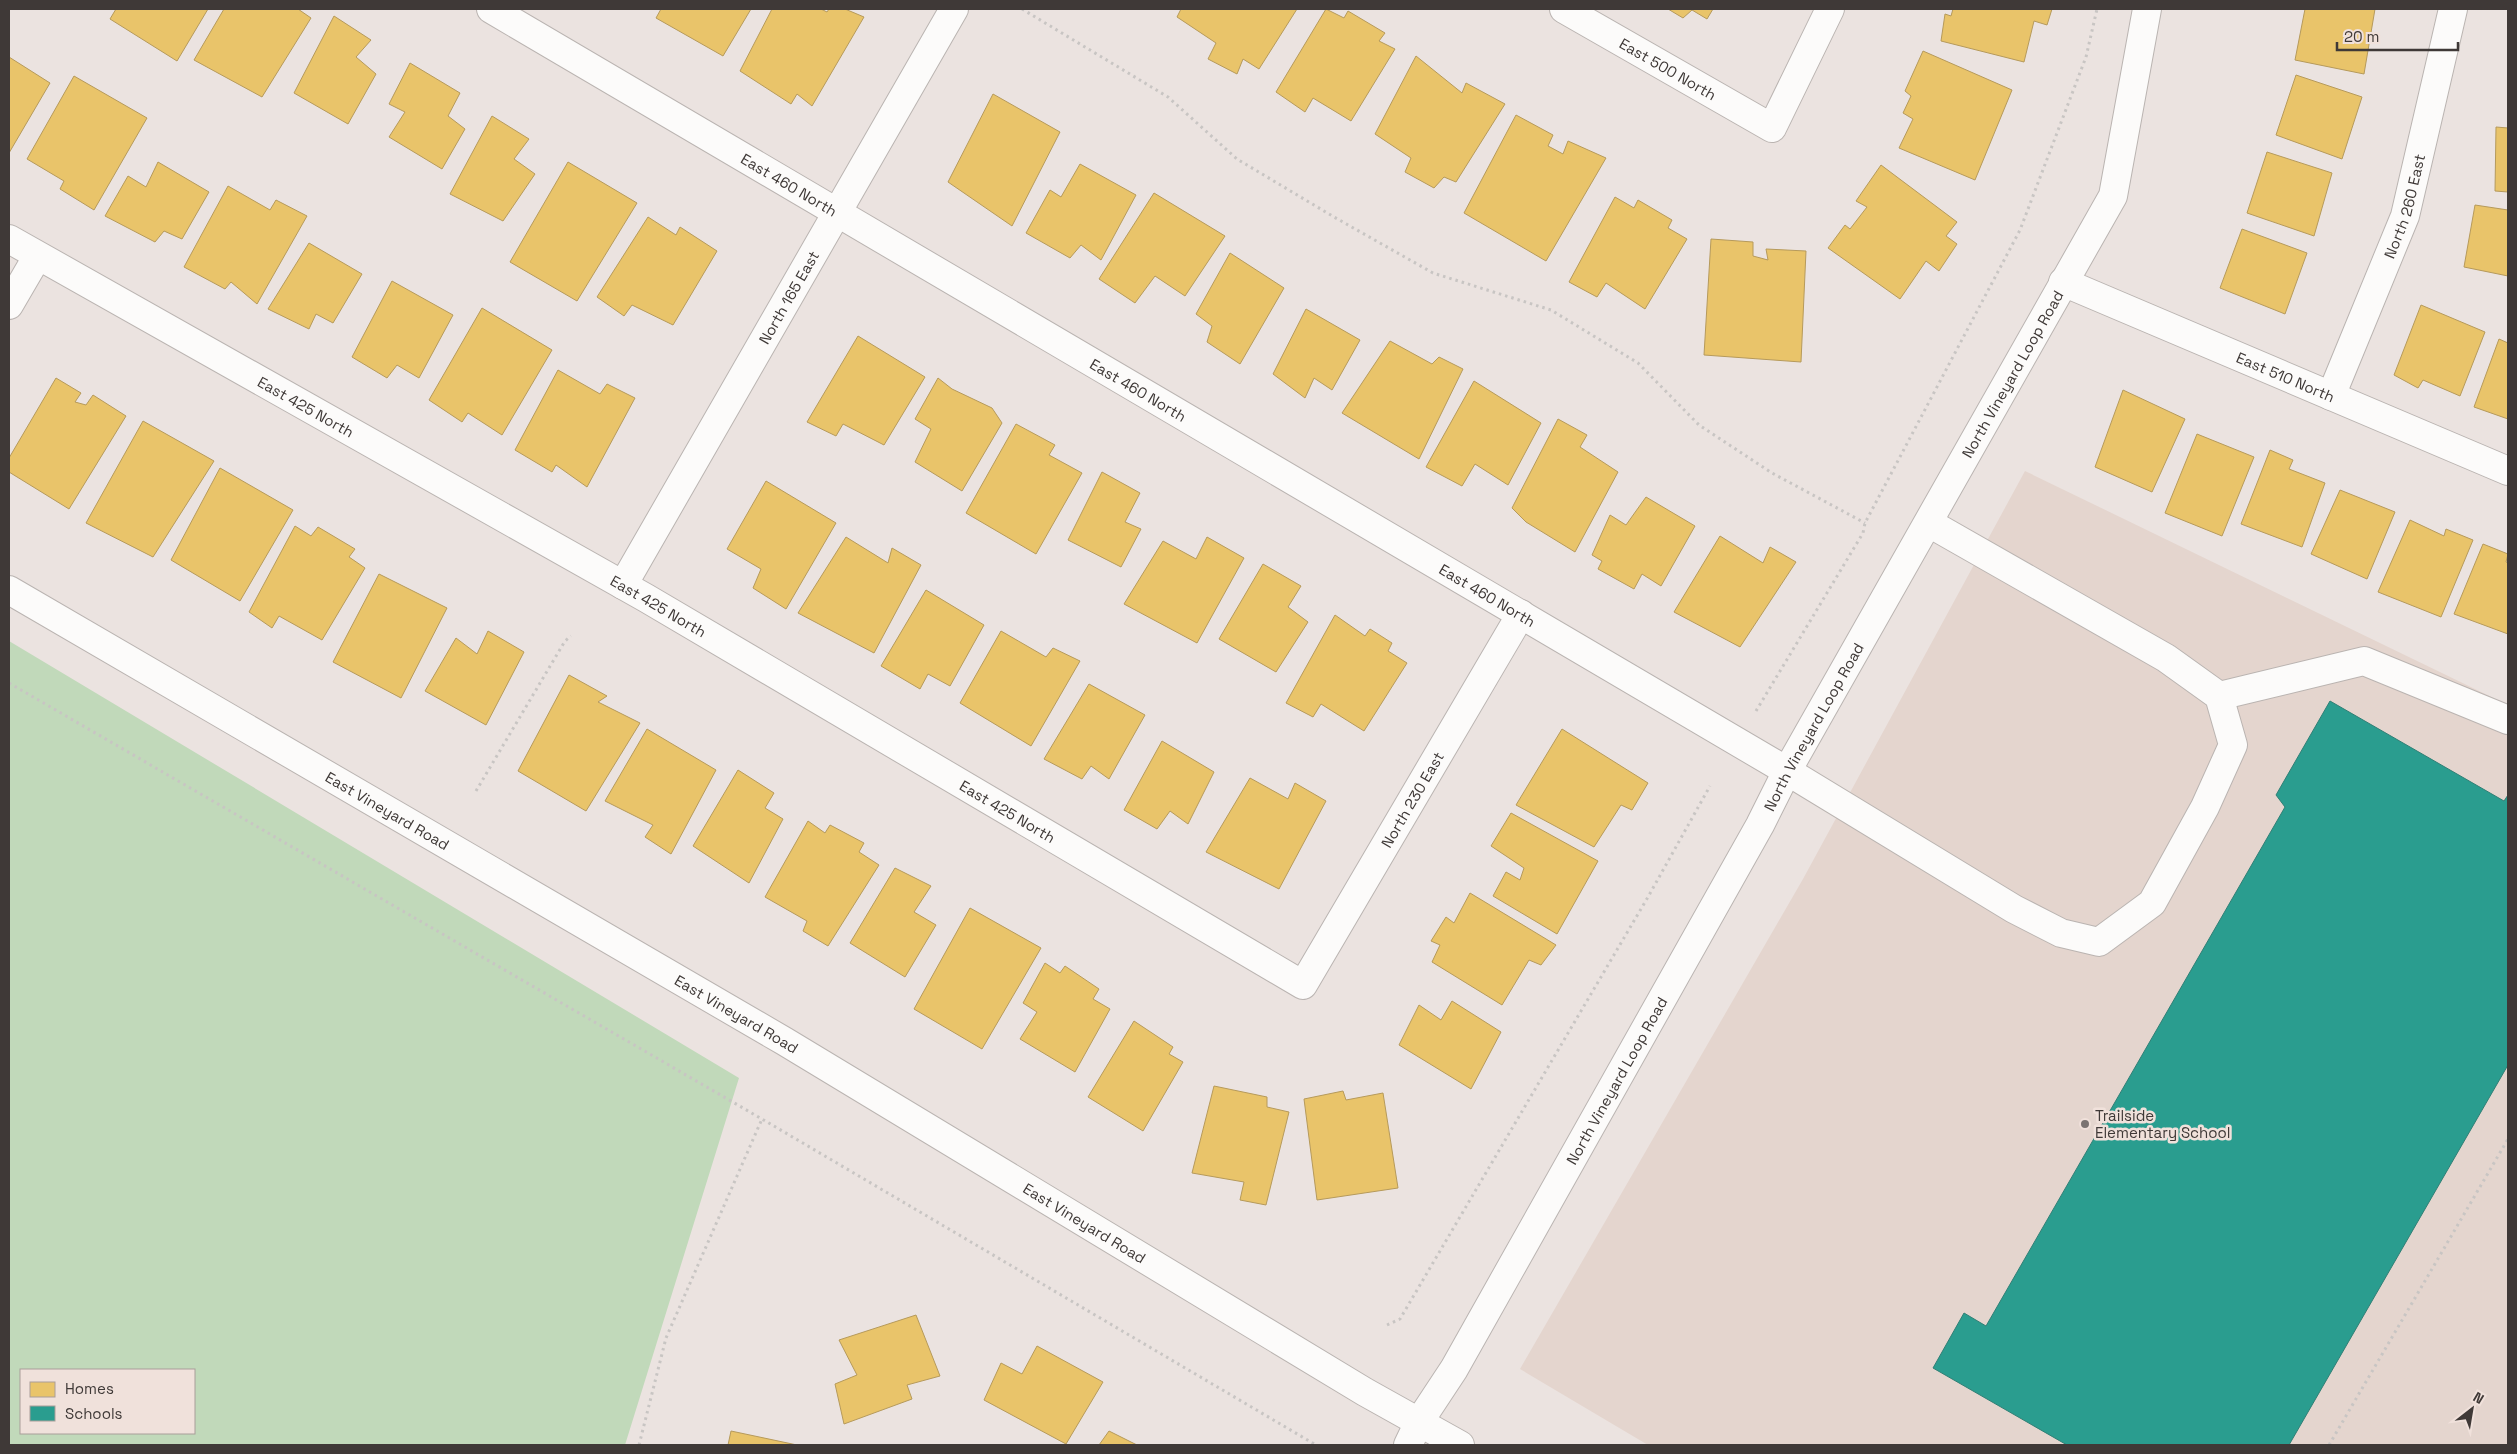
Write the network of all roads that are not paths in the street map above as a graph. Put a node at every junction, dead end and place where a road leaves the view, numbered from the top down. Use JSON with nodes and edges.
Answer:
{"nodes":[{"id":1,"x":491,"y":9,"type":"edge"},
{"id":2,"x":954,"y":9,"type":"edge"},
{"id":3,"x":1564,"y":9,"type":"edge"},
{"id":4,"x":1830,"y":9,"type":"edge"},
{"id":5,"x":2147,"y":9,"type":"edge"},
{"id":6,"x":2453,"y":9,"type":"edge"},
{"id":7,"x":838,"y":212,"type":"junction"},
{"id":8,"x":9,"y":239,"type":"edge"},
{"id":9,"x":38,"y":257,"type":"junction"},
{"id":10,"x":2064,"y":282,"type":"junction"},
{"id":11,"x":9,"y":305,"type":"edge"},
{"id":12,"x":2331,"y":396,"type":"junction"},
{"id":13,"x":2508,"y":471,"type":"edge"},
{"id":14,"x":1929,"y":523,"type":"junction"},
{"id":15,"x":623,"y":585,"type":"junction"},
{"id":16,"x":9,"y":590,"type":"edge"},
{"id":17,"x":1521,"y":614,"type":"junction"},
{"id":18,"x":2220,"y":696,"type":"junction"},
{"id":19,"x":2508,"y":720,"type":"edge"},
{"id":20,"x":1787,"y":771,"type":"junction"},
{"id":21,"x":1303,"y":985,"type":"joint"},
{"id":22,"x":1413,"y":1434,"type":"edge"},
{"id":23,"x":1460,"y":1445,"type":"edge"}],
"edges":[{"from":1,"to":7,"type":"street","name":"East 460 North"},
{"from":2,"to":7,"type":"street","name":"North 165 East"},
{"from":3,"to":4,"type":"street","name":"East 500 North"},
{"from":5,"to":10,"type":"street","name":"North Vineyard Loop Road"},
{"from":6,"to":12,"type":"street","name":"North 260 East"},
{"from":7,"to":15,"type":"street","name":"North 165 East"},
{"from":7,"to":17,"type":"street","name":"East 460 North"},
{"from":8,"to":9,"type":"street","name":"East 425 North"},
{"from":9,"to":11,"type":"street"},
{"from":9,"to":15,"type":"street","name":"East 425 North"},
{"from":10,"to":12,"type":"street","name":"East 510 North"},
{"from":10,"to":14,"type":"street","name":"North Vineyard Loop Road"},
{"from":12,"to":13,"type":"street","name":"East 510 North"},
{"from":14,"to":18,"type":"street"},
{"from":14,"to":20,"type":"street","name":"North Vineyard Loop Road"},
{"from":15,"to":21,"type":"street","name":"East 425 North"},
{"from":16,"to":22,"type":"street","name":"East Vineyard Road"},
{"from":17,"to":20,"type":"street","name":"East 460 North"},
{"from":17,"to":21,"type":"street","name":"North 230 East"},
{"from":18,"to":19,"type":"street"},
{"from":18,"to":20,"type":"street","name":"East 460 North"},
{"from":20,"to":22,"type":"street","name":"North Vineyard Loop Road"},
{"from":22,"to":23,"type":"street","name":"East Vineyard Road"}]}
